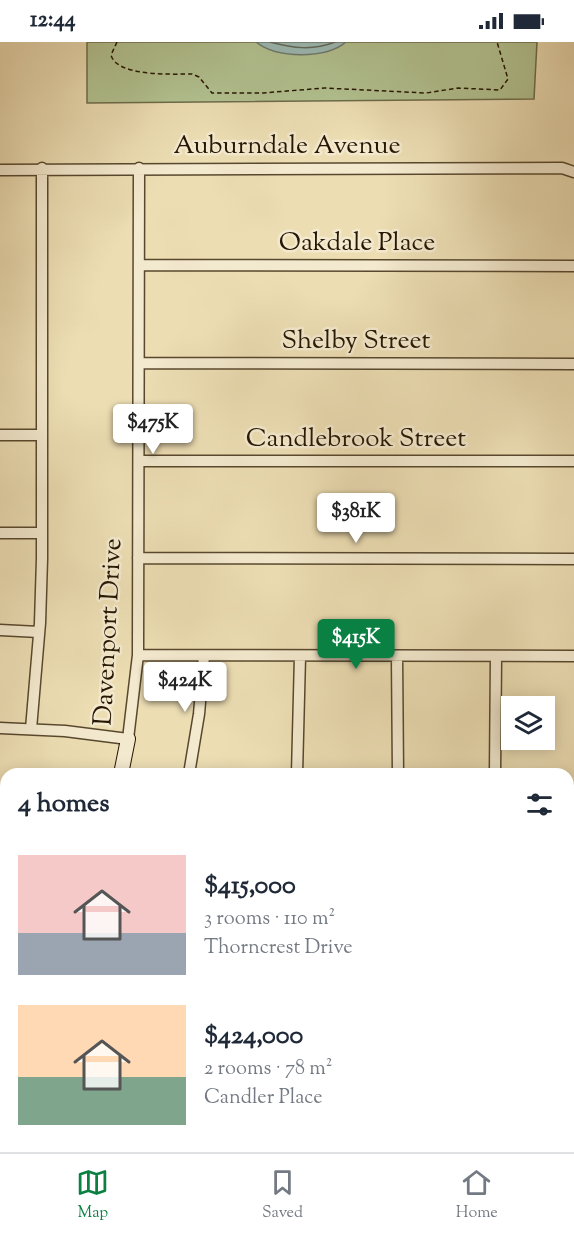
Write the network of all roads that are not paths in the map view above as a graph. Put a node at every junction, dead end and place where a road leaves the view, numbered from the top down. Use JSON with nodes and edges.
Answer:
{"nodes":[{"id":1,"x":42,"y":168,"type":"junction"},
{"id":2,"x":139,"y":168,"type":"junction"},
{"id":3,"x":0,"y":170,"type":"edge"},
{"id":4,"x":574,"y":171,"type":"edge"},
{"id":5,"x":139,"y":265,"type":"junction"},
{"id":6,"x":574,"y":266,"type":"edge"},
{"id":7,"x":139,"y":363,"type":"junction"},
{"id":8,"x":574,"y":364,"type":"edge"},
{"id":9,"x":0,"y":435,"type":"edge"},
{"id":10,"x":41,"y":435,"type":"junction"},
{"id":11,"x":139,"y":461,"type":"junction"},
{"id":12,"x":574,"y":461,"type":"edge"},
{"id":13,"x":0,"y":533,"type":"edge"},
{"id":14,"x":42,"y":533,"type":"junction"},
{"id":15,"x":138,"y":558,"type":"junction"},
{"id":16,"x":574,"y":559,"type":"edge"},
{"id":17,"x":0,"y":630,"type":"edge"},
{"id":18,"x":39,"y":632,"type":"junction"},
{"id":19,"x":138,"y":655,"type":"junction"},
{"id":20,"x":204,"y":656,"type":"junction"},
{"id":21,"x":300,"y":656,"type":"junction"},
{"id":22,"x":397,"y":656,"type":"junction"},
{"id":23,"x":496,"y":656,"type":"junction"},
{"id":24,"x":574,"y":656,"type":"edge"},
{"id":25,"x":0,"y":728,"type":"edge"},
{"id":26,"x":31,"y":729,"type":"junction"},
{"id":27,"x":128,"y":739,"type":"junction"},
{"id":28,"x":123,"y":768,"type":"edge"},
{"id":29,"x":190,"y":768,"type":"edge"},
{"id":30,"x":297,"y":768,"type":"edge"},
{"id":31,"x":398,"y":768,"type":"edge"},
{"id":32,"x":495,"y":768,"type":"edge"}],
"edges":[{"from":1,"to":2,"type":"street","name":"Auburndale Avenue"},
{"from":1,"to":3,"type":"street","name":"Auburndale Avenue"},
{"from":1,"to":10,"type":"street"},
{"from":2,"to":4,"type":"street","name":"Auburndale Avenue"},
{"from":2,"to":5,"type":"street","name":"Davenport Drive"},
{"from":5,"to":6,"type":"street","name":"Oakdale Place"},
{"from":5,"to":7,"type":"street","name":"Davenport Drive"},
{"from":7,"to":8,"type":"street","name":"Shelby Street"},
{"from":7,"to":11,"type":"street","name":"Davenport Drive"},
{"from":9,"to":10,"type":"street"},
{"from":10,"to":14,"type":"street"},
{"from":11,"to":12,"type":"street","name":"Candlebrook Street"},
{"from":11,"to":15,"type":"street","name":"Davenport Drive"},
{"from":13,"to":14,"type":"street"},
{"from":14,"to":18,"type":"street"},
{"from":15,"to":16,"type":"street"},
{"from":15,"to":19,"type":"street","name":"Davenport Drive"},
{"from":17,"to":18,"type":"street"},
{"from":18,"to":26,"type":"street"},
{"from":19,"to":20,"type":"street"},
{"from":19,"to":27,"type":"street","name":"Davenport Drive"},
{"from":20,"to":21,"type":"street"},
{"from":20,"to":29,"type":"street"},
{"from":21,"to":22,"type":"street"},
{"from":21,"to":30,"type":"street"},
{"from":22,"to":23,"type":"street"},
{"from":22,"to":31,"type":"street"},
{"from":23,"to":24,"type":"street"},
{"from":23,"to":32,"type":"street"},
{"from":25,"to":26,"type":"street"},
{"from":26,"to":27,"type":"street"},
{"from":27,"to":28,"type":"street","name":"Davenport Drive"}]}
